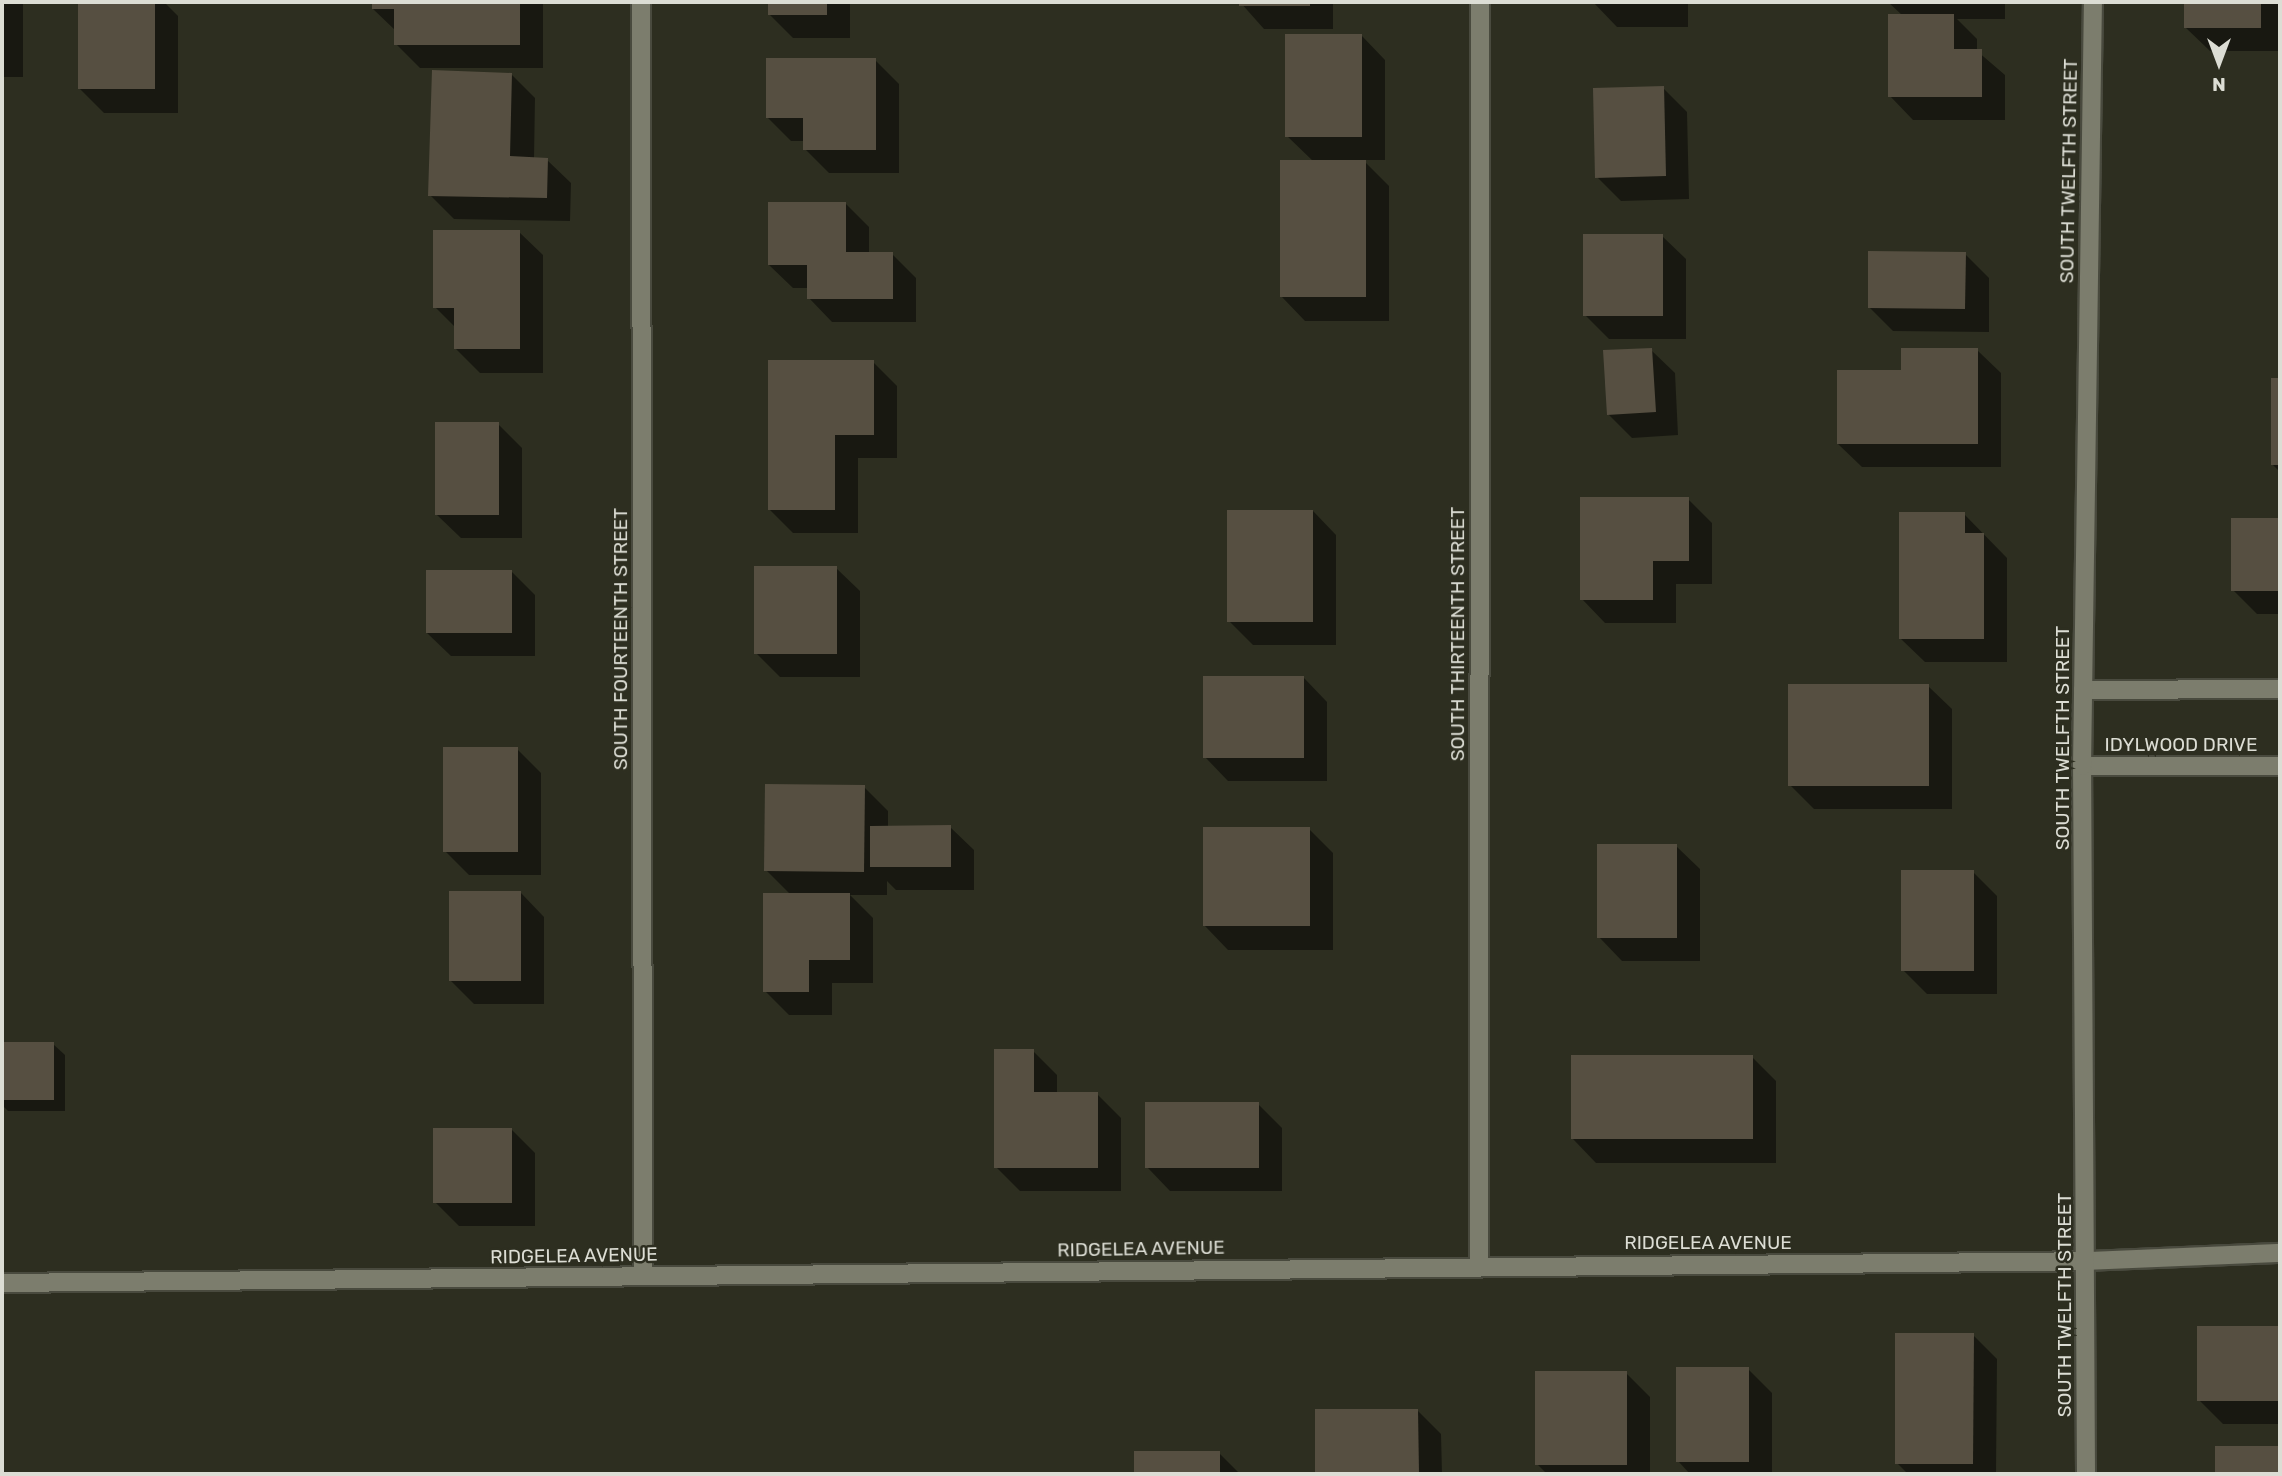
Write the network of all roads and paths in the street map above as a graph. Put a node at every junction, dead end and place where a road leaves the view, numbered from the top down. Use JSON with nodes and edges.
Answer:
{"nodes":[{"id":1,"x":641,"y":2,"type":"edge"},
{"id":2,"x":1480,"y":2,"type":"edge"},
{"id":3,"x":2092,"y":2,"type":"edge"},
{"id":4,"x":2280,"y":688,"type":"edge"},
{"id":5,"x":2083,"y":690,"type":"junction"},
{"id":6,"x":2082,"y":766,"type":"junction"},
{"id":7,"x":2280,"y":766,"type":"edge"},
{"id":8,"x":2280,"y":1253,"type":"edge"},
{"id":9,"x":2087,"y":1261,"type":"junction"},
{"id":10,"x":1479,"y":1266,"type":"junction"},
{"id":11,"x":643,"y":1276,"type":"junction"},
{"id":12,"x":2,"y":1283,"type":"edge"},
{"id":13,"x":2086,"y":1474,"type":"edge"}],
"edges":[{"from":1,"to":11,"type":"street","name":"SOUTH FOURTEENTH STREET"},
{"from":2,"to":10,"type":"street","name":"SOUTH THIRTEENTH STREET"},
{"from":3,"to":5,"type":"street","name":"SOUTH TWELFTH STREET"},
{"from":4,"to":5,"type":"street"},
{"from":5,"to":6,"type":"street","name":"SOUTH TWELFTH STREET"},
{"from":6,"to":7,"type":"street","name":"IDYLWOOD DRIVE"},
{"from":6,"to":9,"type":"street","name":"SOUTH TWELFTH STREET"},
{"from":8,"to":9,"type":"street","name":"RIDGELEA AVENUE"},
{"from":9,"to":10,"type":"street","name":"RIDGELEA AVENUE"},
{"from":9,"to":13,"type":"street","name":"SOUTH TWELFTH STREET"},
{"from":10,"to":11,"type":"street","name":"RIDGELEA AVENUE"},
{"from":11,"to":12,"type":"street","name":"RIDGELEA AVENUE"}]}
